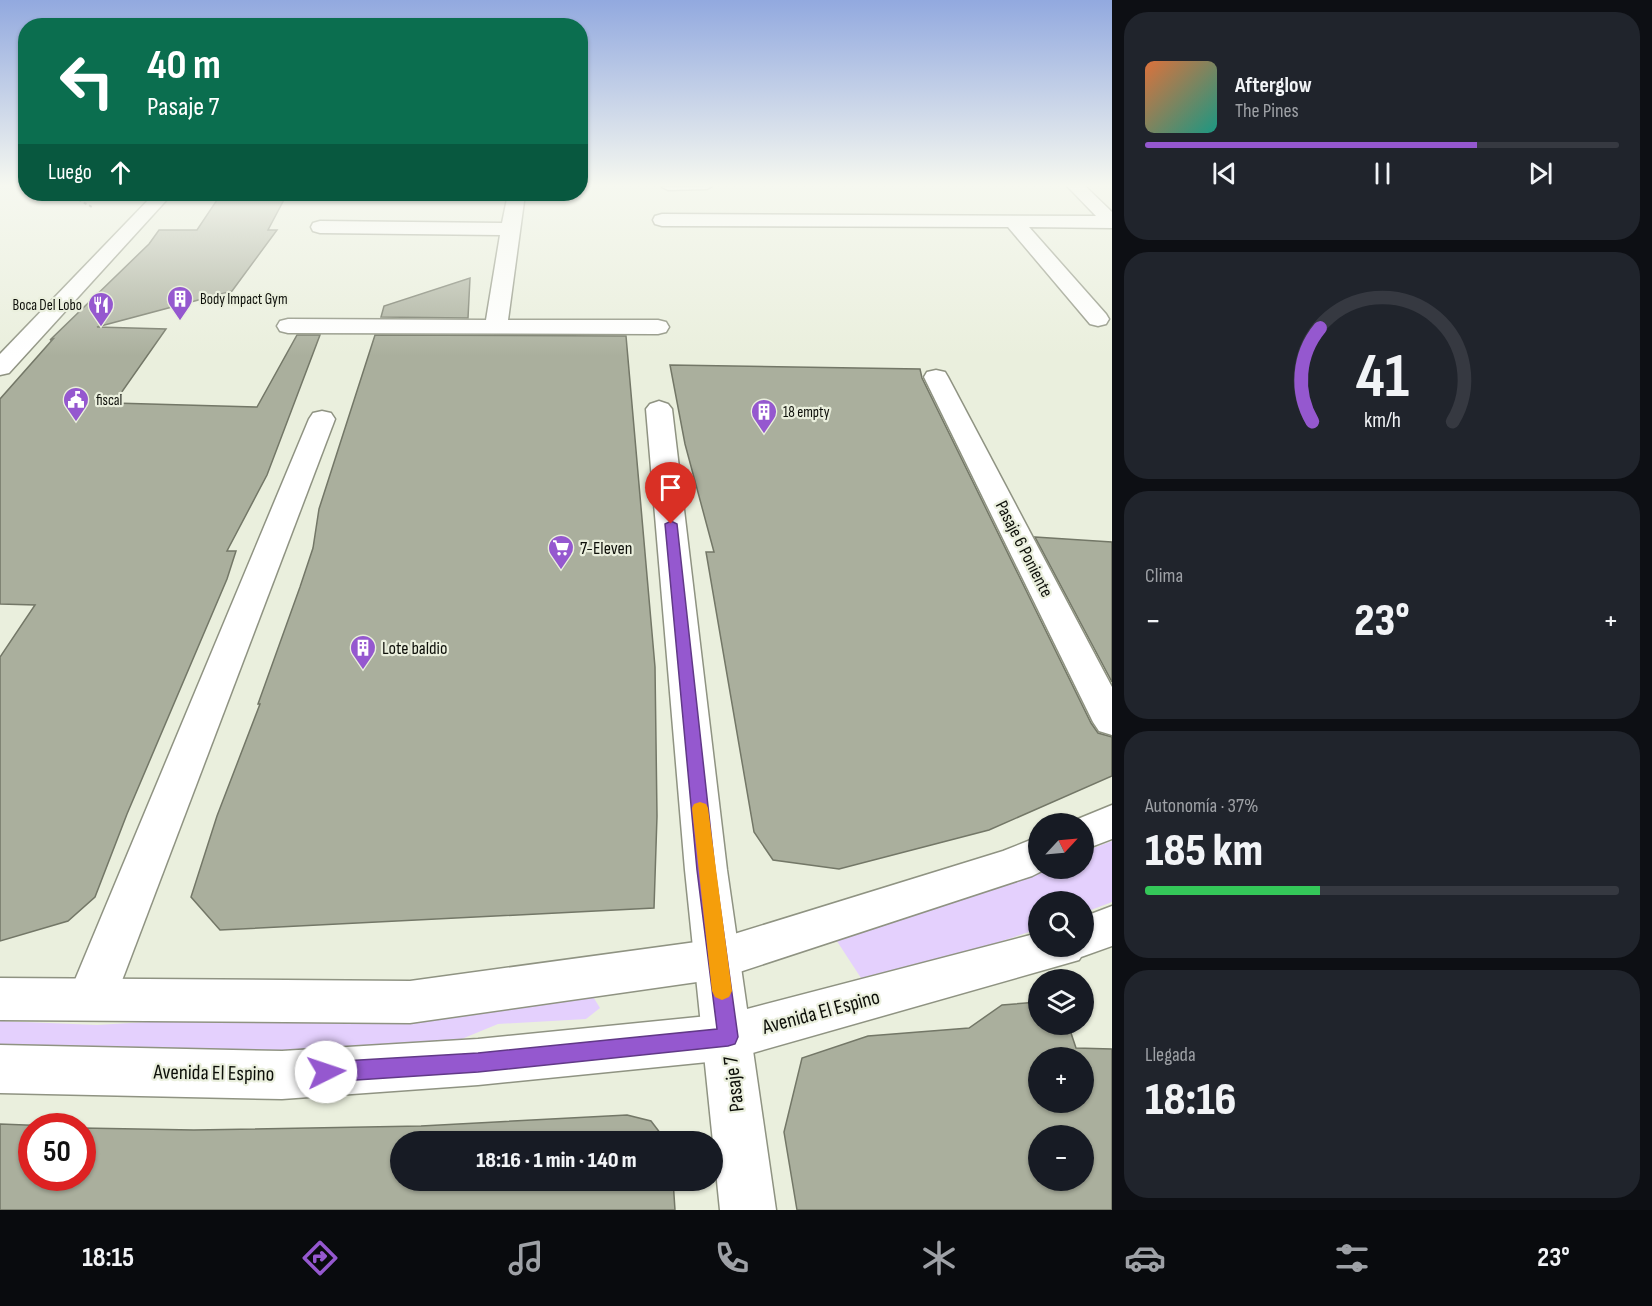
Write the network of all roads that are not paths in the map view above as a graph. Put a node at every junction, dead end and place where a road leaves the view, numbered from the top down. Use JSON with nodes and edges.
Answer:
{"nodes":[{"id":1,"x":117,"y":242,"type":"edge"},
{"id":2,"x":507,"y":242,"type":"edge"},
{"id":3,"x":1032,"y":242,"type":"edge"},
{"id":4,"x":1098,"y":319,"type":"dead end"},
{"id":5,"x":288,"y":326,"type":"dead end"},
{"id":6,"x":496,"y":327,"type":"junction"},
{"id":7,"x":658,"y":327,"type":"dead end"},
{"id":8,"x":2,"y":362,"type":"edge"},
{"id":9,"x":936,"y":376,"type":"dead end"},
{"id":10,"x":659,"y":409,"type":"dead end"},
{"id":11,"x":322,"y":419,"type":"dead end"},
{"id":12,"x":1112,"y":722,"type":"edge"},
{"id":13,"x":1112,"y":821,"type":"edge"},
{"id":14,"x":1094,"y":829,"type":"edge"},
{"id":15,"x":1028,"y":858,"type":"edge"},
{"id":16,"x":1112,"y":925,"type":"edge"},
{"id":17,"x":1094,"y":933,"type":"edge"},
{"id":18,"x":1028,"y":956,"type":"edge"},
{"id":19,"x":718,"y":959,"type":"junction"},
{"id":20,"x":0,"y":999,"type":"edge"},
{"id":21,"x":91,"y":999,"type":"junction"},
{"id":22,"x":728,"y":1037,"type":"junction"},
{"id":23,"x":0,"y":1069,"type":"edge"},
{"id":24,"x":748,"y":1210,"type":"edge"}],
"edges":[{"from":1,"to":8,"type":"street"},
{"from":2,"to":6,"type":"street"},
{"from":3,"to":4,"type":"street"},
{"from":5,"to":6,"type":"street"},
{"from":6,"to":7,"type":"street"},
{"from":9,"to":12,"type":"street","name":"Pasaje 6 Poniente"},
{"from":10,"to":19,"type":"street","name":"Pasaje 7"},
{"from":11,"to":21,"type":"street"},
{"from":13,"to":14,"type":"street"},
{"from":15,"to":19,"type":"street"},
{"from":16,"to":17,"type":"street"},
{"from":18,"to":22,"type":"street","name":"Avenida El Espino"},
{"from":19,"to":21,"type":"street"},
{"from":19,"to":22,"type":"street","name":"Pasaje 7"},
{"from":20,"to":21,"type":"street"},
{"from":22,"to":23,"type":"street","name":"Avenida El Espino"},
{"from":22,"to":24,"type":"street","name":"Pasaje 7"}]}
